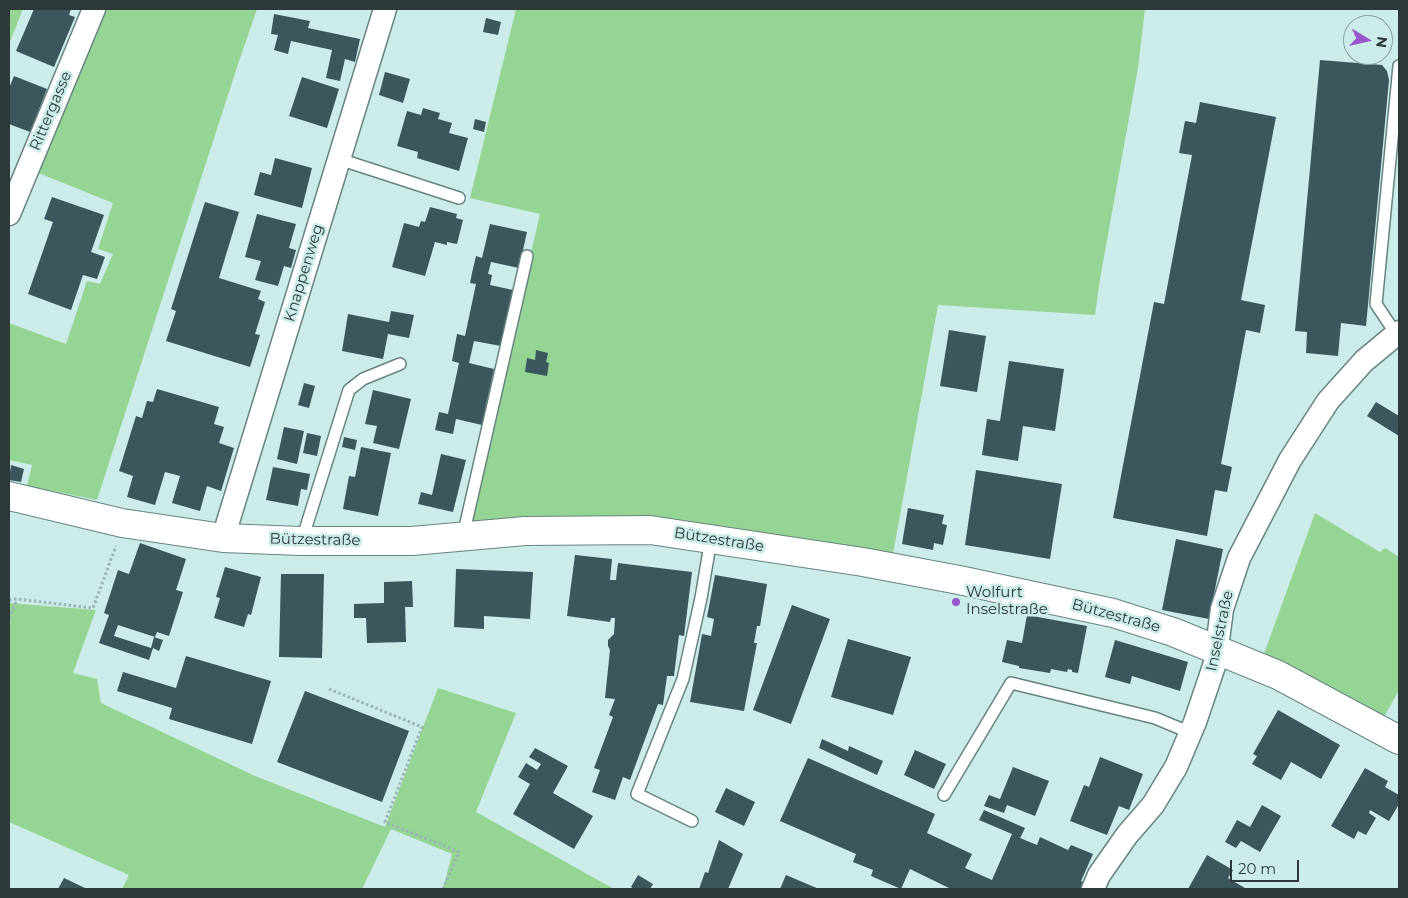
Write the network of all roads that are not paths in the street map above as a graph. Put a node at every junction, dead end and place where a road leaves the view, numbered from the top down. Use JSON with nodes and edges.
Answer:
{"nodes":[{"id":1,"x":94,"y":9,"type":"edge"},
{"id":2,"x":385,"y":9,"type":"edge"},
{"id":3,"x":1399,"y":66,"type":"edge"},
{"id":4,"x":339,"y":159,"type":"junction"},
{"id":5,"x":458,"y":198,"type":"dead end"},
{"id":6,"x":9,"y":214,"type":"edge"},
{"id":7,"x":527,"y":256,"type":"dead end"},
{"id":8,"x":1398,"y":333,"type":"edge"},
{"id":9,"x":400,"y":364,"type":"dead end"},
{"id":10,"x":9,"y":496,"type":"edge"},
{"id":11,"x":463,"y":536,"type":"junction"},
{"id":12,"x":222,"y":538,"type":"junction"},
{"id":13,"x":711,"y":539,"type":"junction"},
{"id":14,"x":301,"y":541,"type":"junction"},
{"id":15,"x":1218,"y":649,"type":"junction"},
{"id":16,"x":1191,"y":733,"type":"junction"},
{"id":17,"x":1399,"y":740,"type":"edge"},
{"id":18,"x":944,"y":795,"type":"dead end"},
{"id":19,"x":692,"y":821,"type":"dead end"},
{"id":20,"x":1093,"y":889,"type":"edge"}],
"edges":[{"from":1,"to":6,"type":"street","name":"Rittergasse"},
{"from":2,"to":4,"type":"street","name":"Knappenweg"},
{"from":3,"to":8,"type":"lane","name":"Inselstraße"},
{"from":4,"to":5,"type":"lane"},
{"from":4,"to":12,"type":"street","name":"Knappenweg"},
{"from":7,"to":11,"type":"lane"},
{"from":8,"to":15,"type":"street","name":"Inselstraße"},
{"from":9,"to":14,"type":"lane"},
{"from":10,"to":12,"type":"main road","name":"Bützestraße"},
{"from":11,"to":13,"type":"main road","name":"Bützestraße"},
{"from":11,"to":14,"type":"main road","name":"Bützestraße"},
{"from":12,"to":14,"type":"main road","name":"Bützestraße"},
{"from":13,"to":15,"type":"main road","name":"Bützestraße"},
{"from":13,"to":19,"type":"lane"},
{"from":15,"to":16,"type":"street","name":"Inselstraße"},
{"from":15,"to":17,"type":"main road","name":"Bützestraße"},
{"from":16,"to":18,"type":"lane"},
{"from":16,"to":20,"type":"street","name":"Inselstraße"}]}
